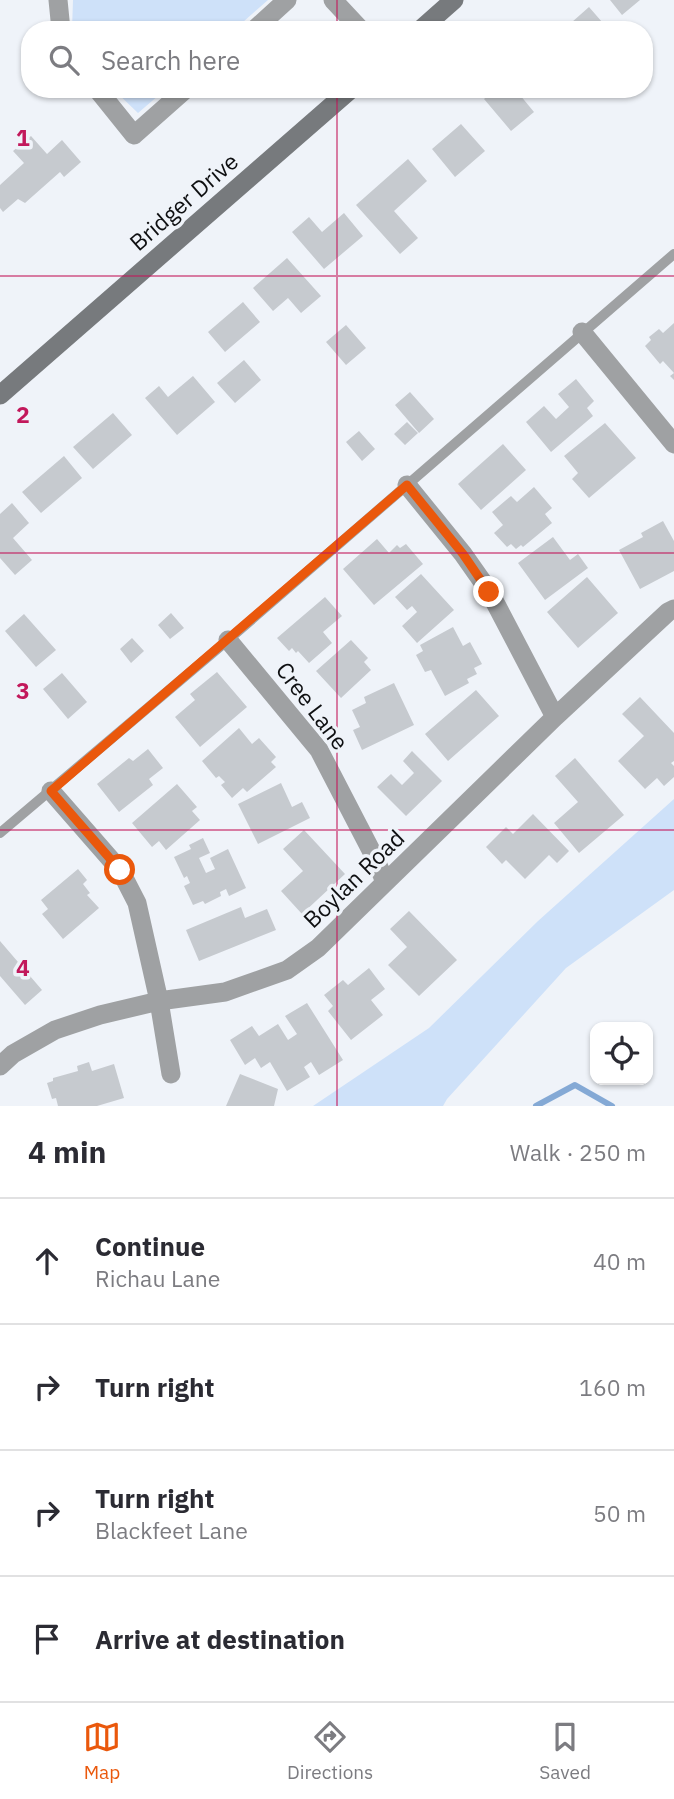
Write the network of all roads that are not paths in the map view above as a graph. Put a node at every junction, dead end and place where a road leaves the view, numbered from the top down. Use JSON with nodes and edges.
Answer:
{"nodes":[{"id":1,"x":58,"y":0,"type":"edge"},
{"id":2,"x":287,"y":0,"type":"edge"},
{"id":3,"x":333,"y":0,"type":"edge"},
{"id":4,"x":454,"y":0,"type":"edge"},
{"id":5,"x":60,"y":21,"type":"edge"},
{"id":6,"x":264,"y":21,"type":"edge"},
{"id":7,"x":353,"y":21,"type":"edge"},
{"id":8,"x":430,"y":21,"type":"edge"},
{"id":9,"x":104,"y":98,"type":"edge"},
{"id":10,"x":176,"y":98,"type":"edge"},
{"id":11,"x":341,"y":98,"type":"edge"},
{"id":12,"x":674,"y":254,"type":"edge"},
{"id":13,"x":582,"y":332,"type":"junction"},
{"id":14,"x":1,"y":393,"type":"edge"},
{"id":15,"x":674,"y":444,"type":"edge"},
{"id":16,"x":407,"y":485,"type":"junction"},
{"id":17,"x":674,"y":609,"type":"edge"},
{"id":18,"x":228,"y":640,"type":"junction"},
{"id":19,"x":555,"y":717,"type":"junction"},
{"id":20,"x":51,"y":791,"type":"junction"},
{"id":21,"x":0,"y":833,"type":"edge"},
{"id":22,"x":385,"y":883,"type":"junction"},
{"id":23,"x":159,"y":1001,"type":"junction"},
{"id":24,"x":0,"y":1066,"type":"edge"},
{"id":25,"x":171,"y":1074,"type":"dead end"}],
"edges":[{"from":1,"to":5,"type":"street"},
{"from":2,"to":6,"type":"street"},
{"from":3,"to":7,"type":"street"},
{"from":4,"to":8,"type":"main road"},
{"from":9,"to":10,"type":"street"},
{"from":11,"to":14,"type":"main road","name":"Bridger Drive"},
{"from":12,"to":13,"type":"lane"},
{"from":13,"to":15,"type":"street"},
{"from":13,"to":16,"type":"lane"},
{"from":16,"to":18,"type":"lane"},
{"from":16,"to":19,"type":"street"},
{"from":17,"to":19,"type":"street","name":"Boylan Road"},
{"from":18,"to":20,"type":"lane"},
{"from":18,"to":22,"type":"street","name":"Cree Lane"},
{"from":19,"to":22,"type":"street","name":"Boylan Road"},
{"from":20,"to":21,"type":"lane"},
{"from":20,"to":23,"type":"street"},
{"from":22,"to":23,"type":"street","name":"Boylan Road"},
{"from":23,"to":24,"type":"street","name":"Boylan Road"},
{"from":23,"to":25,"type":"street"}]}
